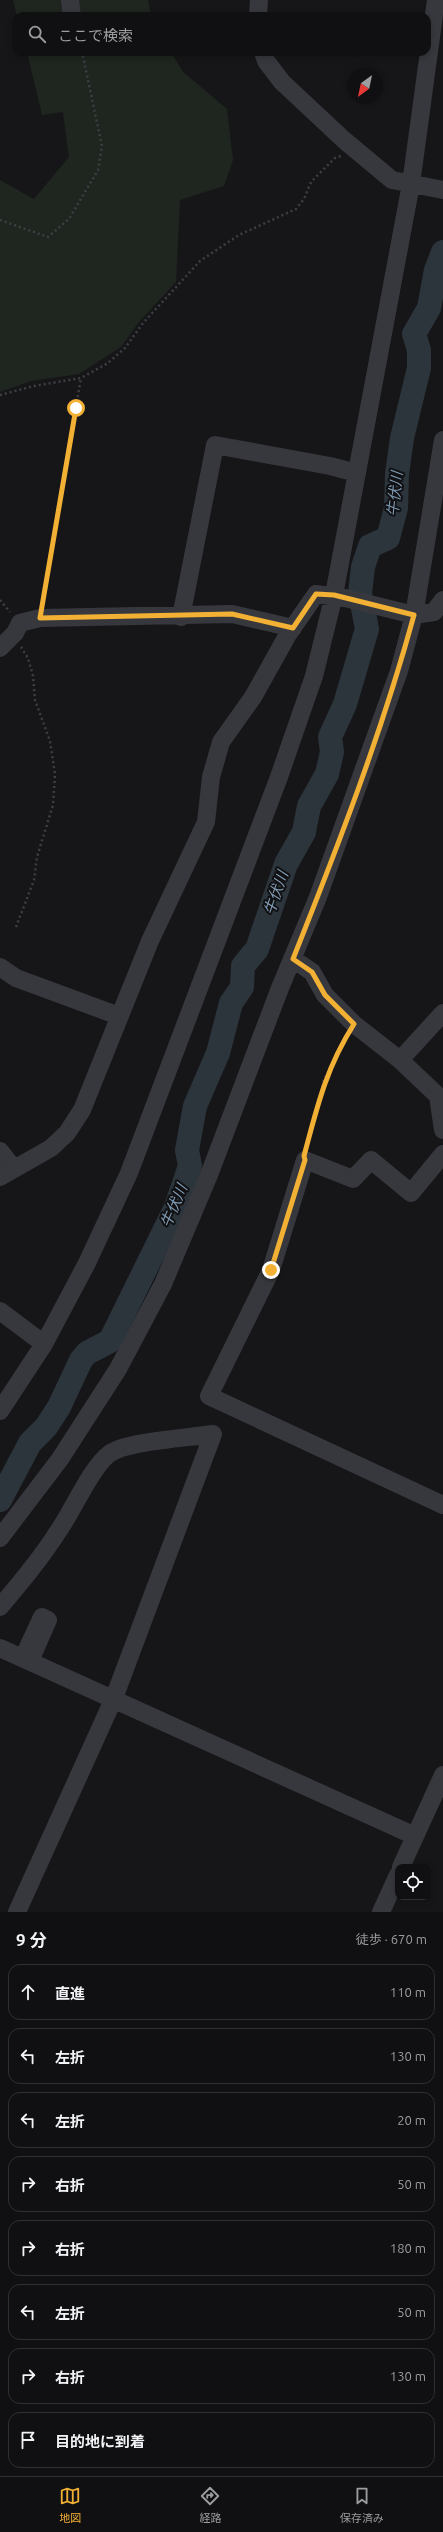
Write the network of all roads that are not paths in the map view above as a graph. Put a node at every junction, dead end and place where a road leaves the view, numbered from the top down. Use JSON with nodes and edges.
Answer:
{"nodes":[{"id":1,"x":70,"y":0,"type":"edge"},
{"id":2,"x":259,"y":0,"type":"edge"},
{"id":3,"x":436,"y":0,"type":"edge"},
{"id":4,"x":72,"y":12,"type":"edge"},
{"id":5,"x":258,"y":12,"type":"edge"},
{"id":6,"x":431,"y":49,"type":"edge"},
{"id":7,"x":264,"y":56,"type":"edge"},
{"id":8,"x":430,"y":56,"type":"edge"},
{"id":9,"x":417,"y":185,"type":"junction"},
{"id":10,"x":443,"y":190,"type":"edge"},
{"id":11,"x":443,"y":440,"type":"edge"},
{"id":12,"x":357,"y":474,"type":"junction"},
{"id":13,"x":340,"y":596,"type":"junction"},
{"id":14,"x":443,"y":600,"type":"edge"},
{"id":15,"x":408,"y":613,"type":"junction"},
{"id":16,"x":181,"y":617,"type":"junction"},
{"id":17,"x":293,"y":628,"type":"junction"},
{"id":18,"x":0,"y":648,"type":"edge"},
{"id":19,"x":293,"y":959,"type":"junction"},
{"id":20,"x":0,"y":967,"type":"edge"},
{"id":21,"x":443,"y":1014,"type":"edge"},
{"id":22,"x":119,"y":1016,"type":"junction"},
{"id":23,"x":400,"y":1060,"type":"junction"},
{"id":24,"x":443,"y":1130,"type":"edge"},
{"id":25,"x":0,"y":1151,"type":"edge"},
{"id":26,"x":443,"y":1154,"type":"edge"},
{"id":27,"x":4,"y":1174,"type":"edge"},
{"id":28,"x":0,"y":1311,"type":"edge"},
{"id":29,"x":44,"y":1344,"type":"junction"},
{"id":30,"x":0,"y":1411,"type":"edge"},
{"id":31,"x":443,"y":1505,"type":"edge"},
{"id":32,"x":0,"y":1538,"type":"edge"},
{"id":33,"x":0,"y":1607,"type":"edge"},
{"id":34,"x":0,"y":1648,"type":"edge"},
{"id":35,"x":114,"y":1698,"type":"junction"},
{"id":36,"x":443,"y":1776,"type":"edge"},
{"id":37,"x":415,"y":1836,"type":"junction"},
{"id":38,"x":402,"y":1864,"type":"edge"},
{"id":39,"x":395,"y":1882,"type":"edge"},
{"id":40,"x":17,"y":1912,"type":"edge"},
{"id":41,"x":381,"y":1912,"type":"edge"}],
"edges":[{"from":1,"to":4,"type":"street"},
{"from":2,"to":5,"type":"street"},
{"from":3,"to":6,"type":"street"},
{"from":7,"to":9,"type":"street"},
{"from":8,"to":9,"type":"street"},
{"from":9,"to":10,"type":"street"},
{"from":9,"to":12,"type":"street"},
{"from":11,"to":15,"type":"street"},
{"from":12,"to":13,"type":"street"},
{"from":12,"to":16,"type":"street"},
{"from":13,"to":15,"type":"street"},
{"from":13,"to":17,"type":"street"},
{"from":13,"to":29,"type":"street"},
{"from":14,"to":15,"type":"street"},
{"from":15,"to":19,"type":"street"},
{"from":16,"to":17,"type":"street"},
{"from":16,"to":18,"type":"street"},
{"from":17,"to":22,"type":"street"},
{"from":19,"to":23,"type":"street"},
{"from":19,"to":32,"type":"street"},
{"from":20,"to":22,"type":"street"},
{"from":21,"to":23,"type":"street"},
{"from":22,"to":27,"type":"street"},
{"from":23,"to":24,"type":"street"},
{"from":25,"to":27,"type":"street"},
{"from":26,"to":31,"type":"street"},
{"from":28,"to":29,"type":"street"},
{"from":29,"to":30,"type":"street"},
{"from":33,"to":35,"type":"street"},
{"from":34,"to":35,"type":"street"},
{"from":35,"to":37,"type":"street"},
{"from":35,"to":40,"type":"street"},
{"from":36,"to":37,"type":"street"},
{"from":37,"to":38,"type":"street"},
{"from":39,"to":41,"type":"street"}]}
